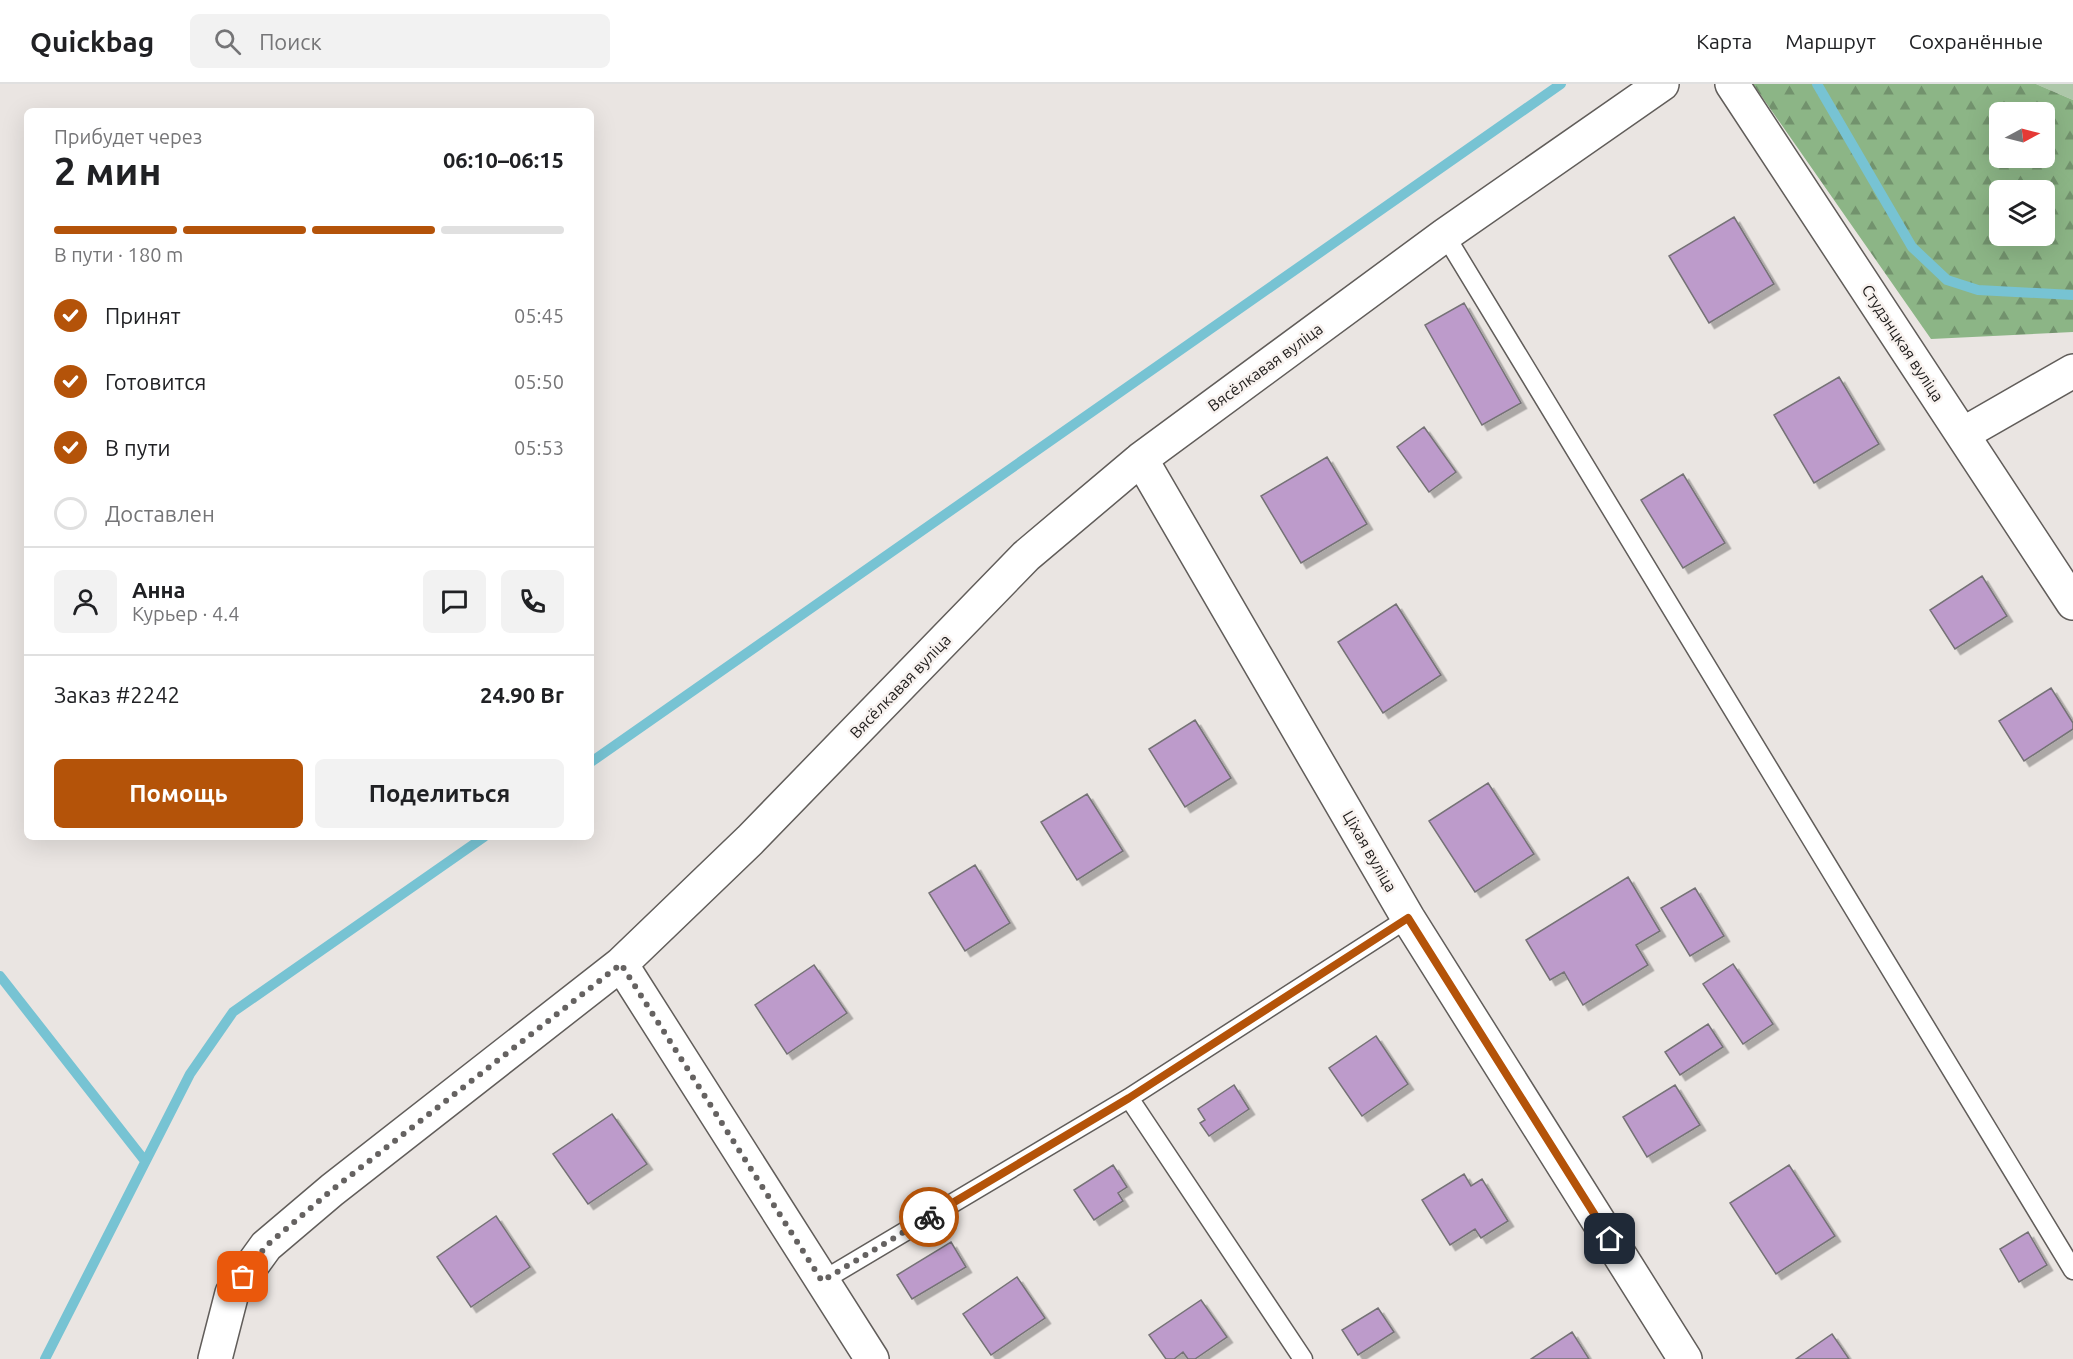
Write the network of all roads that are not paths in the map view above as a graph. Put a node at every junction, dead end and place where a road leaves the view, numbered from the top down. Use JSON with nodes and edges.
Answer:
{"nodes":[{"id":1,"x":1662,"y":84,"type":"edge"},
{"id":2,"x":1732,"y":84,"type":"edge"},
{"id":3,"x":1445,"y":235,"type":"junction"},
{"id":4,"x":2073,"y":372,"type":"edge"},
{"id":5,"x":1963,"y":434,"type":"junction"},
{"id":6,"x":1141,"y":459,"type":"junction"},
{"id":7,"x":2073,"y":603,"type":"edge"},
{"id":8,"x":1408,"y":918,"type":"junction"},
{"id":9,"x":621,"y":964,"type":"junction"},
{"id":10,"x":1129,"y":1098,"type":"junction"},
{"id":11,"x":2073,"y":1270,"type":"edge"},
{"id":12,"x":822,"y":1281,"type":"junction"},
{"id":13,"x":215,"y":1359,"type":"edge"},
{"id":14,"x":872,"y":1359,"type":"edge"},
{"id":15,"x":1303,"y":1359,"type":"edge"},
{"id":16,"x":1685,"y":1359,"type":"edge"}],
"edges":[{"from":1,"to":3,"type":"street","name":"Вясёлкавая вуліца"},
{"from":2,"to":5,"type":"street","name":"Студэнцкая вуліца"},
{"from":3,"to":6,"type":"street","name":"Вясёлкавая вуліца"},
{"from":3,"to":11,"type":"lane"},
{"from":4,"to":5,"type":"street"},
{"from":5,"to":7,"type":"street","name":"Студэнцкая вуліца"},
{"from":6,"to":8,"type":"street","name":"Ціхая вуліца"},
{"from":6,"to":9,"type":"street","name":"Вясёлкавая вуліца"},
{"from":8,"to":10,"type":"lane"},
{"from":8,"to":16,"type":"street","name":"Ціхая вуліца"},
{"from":9,"to":12,"type":"street"},
{"from":9,"to":13,"type":"street","name":"Вясёлкавая вуліца"},
{"from":10,"to":12,"type":"lane"},
{"from":10,"to":15,"type":"lane"},
{"from":12,"to":14,"type":"street"}]}
